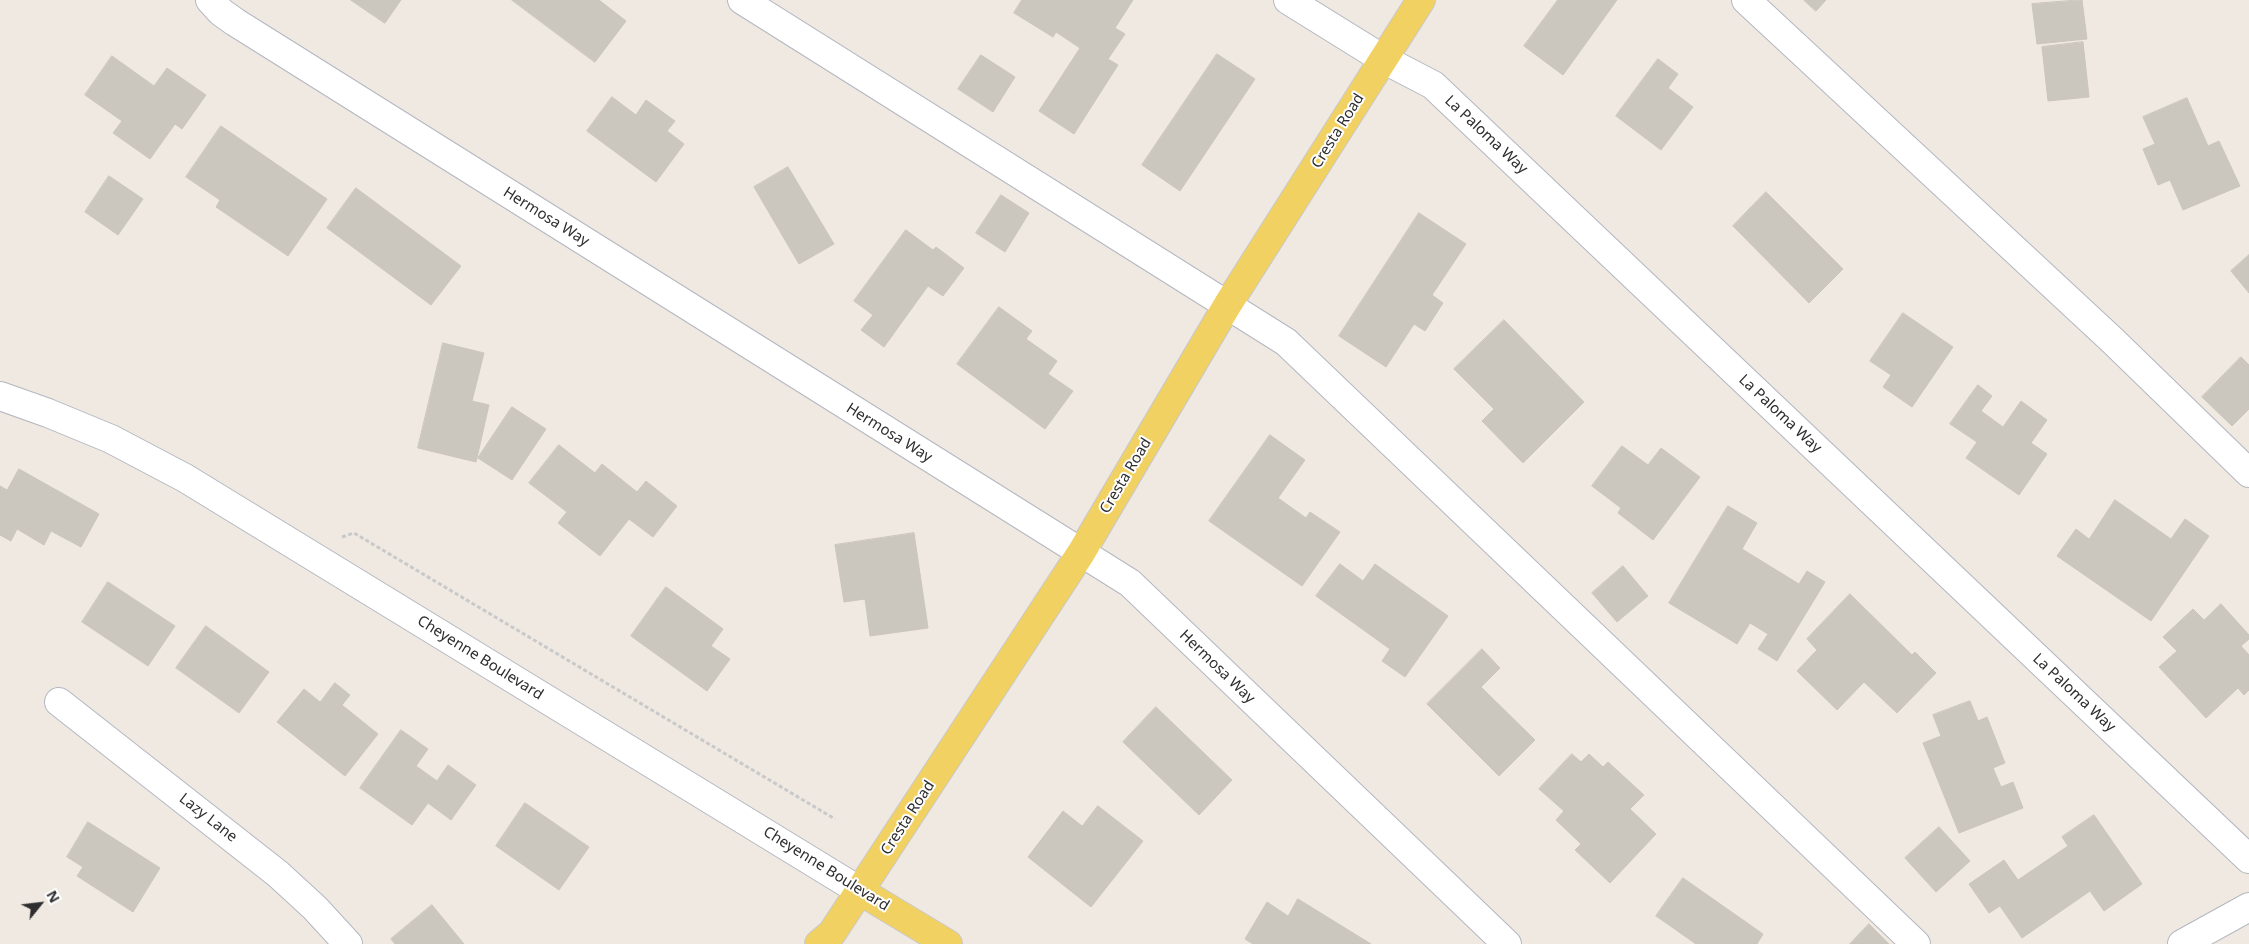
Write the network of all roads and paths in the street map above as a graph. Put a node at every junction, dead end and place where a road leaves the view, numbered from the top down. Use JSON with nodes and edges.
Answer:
{"nodes":[{"id":1,"x":210,"y":0,"type":"edge"},
{"id":2,"x":742,"y":0,"type":"edge"},
{"id":3,"x":1288,"y":0,"type":"edge"},
{"id":4,"x":1421,"y":0,"type":"edge"},
{"id":5,"x":1746,"y":0,"type":"edge"},
{"id":6,"x":1383,"y":59,"type":"junction"},
{"id":7,"x":1228,"y":304,"type":"junction"},
{"id":8,"x":0,"y":396,"type":"edge"},
{"id":9,"x":2249,"y":473,"type":"edge"},
{"id":10,"x":307,"y":551,"type":"junction"},
{"id":11,"x":1081,"y":553,"type":"junction"},
{"id":12,"x":59,"y":702,"type":"dead end"},
{"id":13,"x":835,"y":819,"type":"dead end"},
{"id":14,"x":2249,"y":859,"type":"edge"},
{"id":15,"x":860,"y":891,"type":"junction"},
{"id":16,"x":2249,"y":908,"type":"edge"},
{"id":17,"x":348,"y":944,"type":"edge"},
{"id":18,"x":819,"y":944,"type":"edge"},
{"id":19,"x":948,"y":944,"type":"edge"},
{"id":20,"x":1507,"y":944,"type":"edge"},
{"id":21,"x":1916,"y":944,"type":"edge"},
{"id":22,"x":2182,"y":944,"type":"edge"}],
"edges":[{"from":1,"to":11,"type":"street","name":"Hermosa Way"},
{"from":2,"to":7,"type":"street"},
{"from":3,"to":6,"type":"street","name":"La Paloma Way"},
{"from":4,"to":6,"type":"main road","name":"Cresta Road"},
{"from":5,"to":9,"type":"street"},
{"from":6,"to":7,"type":"main road","name":"Cresta Road"},
{"from":6,"to":14,"type":"street","name":"La Paloma Way"},
{"from":7,"to":11,"type":"main road","name":"Cresta Road"},
{"from":7,"to":21,"type":"street"},
{"from":8,"to":10,"type":"street","name":"Cheyenne Boulevard"},
{"from":10,"to":13,"type":"path"},
{"from":10,"to":15,"type":"street","name":"Cheyenne Boulevard"},
{"from":11,"to":15,"type":"main road","name":"Cresta Road"},
{"from":11,"to":20,"type":"street","name":"Hermosa Way"},
{"from":12,"to":17,"type":"street","name":"Lazy Lane"},
{"from":15,"to":18,"type":"main road","name":"Cresta Road"},
{"from":15,"to":19,"type":"main road","name":"Cheyenne Boulevard"},
{"from":16,"to":22,"type":"street"}]}
